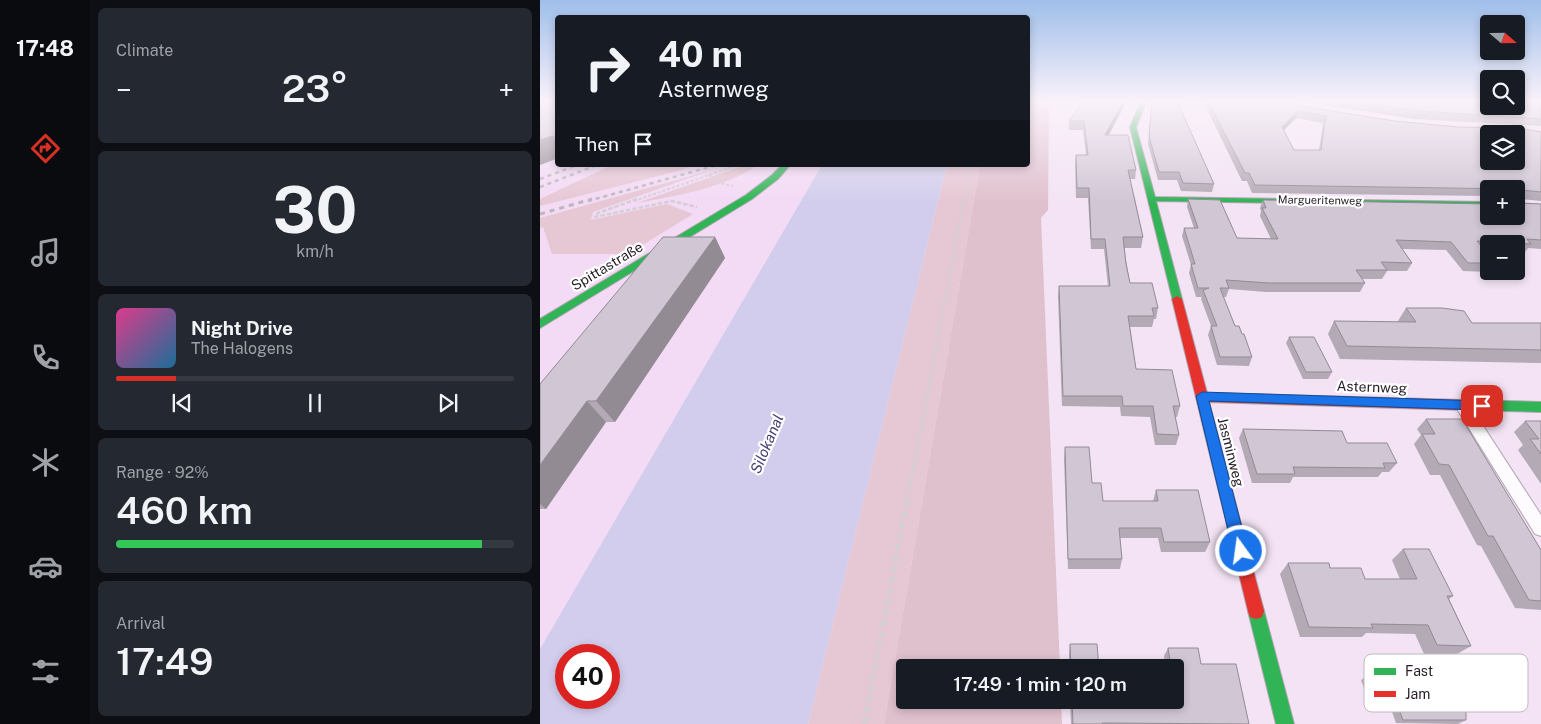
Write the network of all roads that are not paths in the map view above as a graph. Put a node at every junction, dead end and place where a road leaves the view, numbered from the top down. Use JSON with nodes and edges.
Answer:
{"nodes":[{"id":1,"x":1135,"y":135,"type":"edge"},
{"id":2,"x":784,"y":167,"type":"edge"},
{"id":3,"x":1151,"y":199,"type":"junction"},
{"id":4,"x":1480,"y":204,"type":"edge"},
{"id":5,"x":540,"y":324,"type":"edge"},
{"id":6,"x":1202,"y":396,"type":"junction"},
{"id":7,"x":1462,"y":405,"type":"junction"},
{"id":8,"x":1541,"y":407,"type":"edge"},
{"id":9,"x":1541,"y":529,"type":"edge"},
{"id":10,"x":1285,"y":724,"type":"edge"}],
"edges":[{"from":1,"to":3,"type":"street","name":"Jasminweg"},
{"from":2,"to":5,"type":"street","name":"Spittastraße"},
{"from":3,"to":4,"type":"street","name":"Margueritenweg"},
{"from":3,"to":6,"type":"street","name":"Jasminweg"},
{"from":6,"to":7,"type":"street","name":"Asternweg"},
{"from":6,"to":10,"type":"street","name":"Jasminweg"},
{"from":7,"to":8,"type":"street","name":"Asternweg"},
{"from":7,"to":9,"type":"lane"}]}
